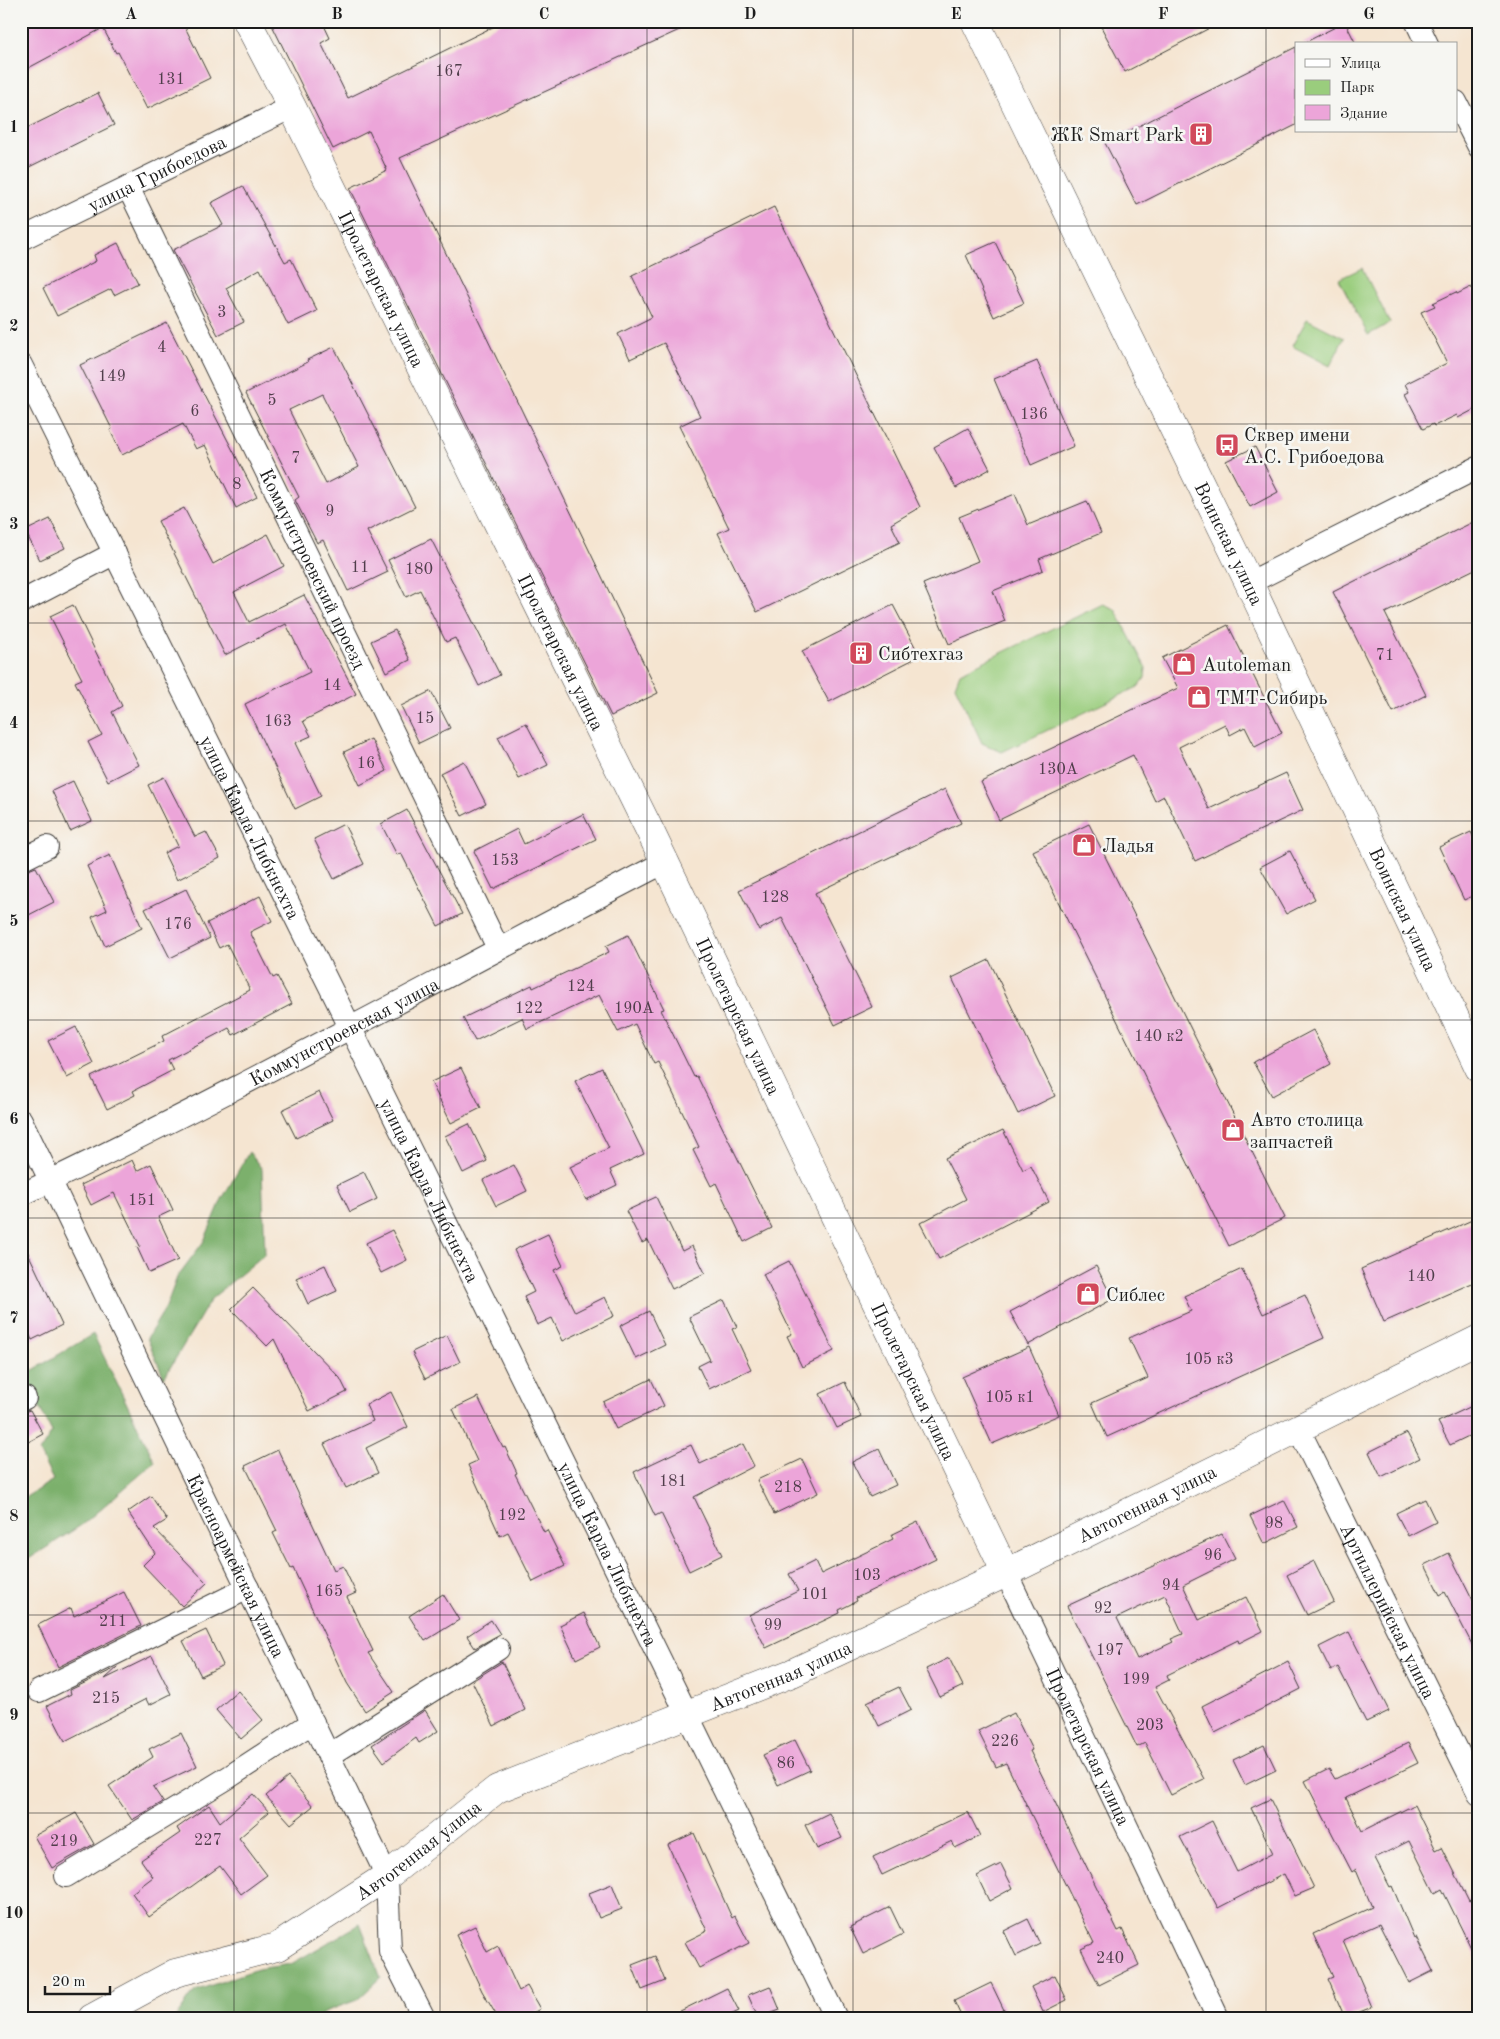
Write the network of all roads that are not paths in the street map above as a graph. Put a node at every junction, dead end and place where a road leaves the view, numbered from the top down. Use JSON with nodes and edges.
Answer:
{"nodes":[{"id":1,"x":247,"y":21,"type":"edge"},
{"id":2,"x":975,"y":21,"type":"edge"},
{"id":3,"x":1416,"y":21,"type":"edge"},
{"id":4,"x":1426,"y":42,"type":"edge"},
{"id":5,"x":1458,"y":106,"type":"edge"},
{"id":6,"x":292,"y":107,"type":"junction"},
{"id":7,"x":1479,"y":147,"type":"edge"},
{"id":8,"x":128,"y":187,"type":"junction"},
{"id":9,"x":21,"y":239,"type":"edge"},
{"id":10,"x":21,"y":365,"type":"edge"},
{"id":11,"x":1479,"y":467,"type":"edge"},
{"id":12,"x":114,"y":553,"type":"junction"},
{"id":13,"x":1249,"y":583,"type":"junction"},
{"id":14,"x":21,"y":602,"type":"edge"},
{"id":15,"x":47,"y":847,"type":"dead end"},
{"id":16,"x":21,"y":860,"type":"edge"},
{"id":17,"x":665,"y":862,"type":"junction"},
{"id":18,"x":498,"y":948,"type":"junction"},
{"id":19,"x":351,"y":1029,"type":"junction"},
{"id":20,"x":1479,"y":1068,"type":"edge"},
{"id":21,"x":21,"y":1120,"type":"edge"},
{"id":22,"x":52,"y":1180,"type":"junction"},
{"id":23,"x":21,"y":1195,"type":"edge"},
{"id":24,"x":1479,"y":1339,"type":"edge"},
{"id":25,"x":1298,"y":1428,"type":"junction"},
{"id":26,"x":1006,"y":1573,"type":"junction"},
{"id":27,"x":248,"y":1588,"type":"junction"},
{"id":28,"x":498,"y":1650,"type":"dead end"},
{"id":29,"x":39,"y":1691,"type":"dead end"},
{"id":30,"x":687,"y":1715,"type":"junction"},
{"id":31,"x":313,"y":1722,"type":"junction"},
{"id":32,"x":329,"y":1756,"type":"junction"},
{"id":33,"x":1479,"y":1794,"type":"edge"},
{"id":34,"x":66,"y":1876,"type":"dead end"},
{"id":35,"x":387,"y":1876,"type":"junction"},
{"id":36,"x":92,"y":2018,"type":"edge"},
{"id":37,"x":424,"y":2018,"type":"edge"},
{"id":38,"x":836,"y":2018,"type":"edge"},
{"id":39,"x":1218,"y":2018,"type":"edge"}],
"edges":[{"from":1,"to":6,"type":"street","name":"Пролетарская улица"},
{"from":2,"to":13,"type":"street","name":"Воинская улица"},
{"from":3,"to":4,"type":"street"},
{"from":5,"to":7,"type":"street"},
{"from":6,"to":8,"type":"street","name":"улица Грибоедова"},
{"from":6,"to":17,"type":"street","name":"Пролетарская улица"},
{"from":8,"to":9,"type":"street","name":"улица Грибоедова"},
{"from":8,"to":18,"type":"street","name":"Коммунстроевский проезд"},
{"from":10,"to":12,"type":"street","name":"улица Карла Либкнехта"},
{"from":11,"to":13,"type":"street"},
{"from":12,"to":14,"type":"street"},
{"from":12,"to":19,"type":"street","name":"улица Карла Либкнехта"},
{"from":13,"to":20,"type":"street","name":"Воинская улица"},
{"from":15,"to":16,"type":"street"},
{"from":17,"to":18,"type":"street","name":"Коммунстроевская улица"},
{"from":17,"to":26,"type":"street","name":"Пролетарская улица"},
{"from":18,"to":19,"type":"street","name":"Коммунстроевская улица"},
{"from":19,"to":22,"type":"street","name":"Коммунстроевская улица"},
{"from":19,"to":30,"type":"street","name":"улица Карла Либкнехта"},
{"from":21,"to":22,"type":"street","name":"Красноармейская улица"},
{"from":22,"to":23,"type":"street","name":"Коммунстроевская улица"},
{"from":22,"to":27,"type":"street","name":"Красноармейская улица"},
{"from":24,"to":25,"type":"street","name":"Автогенная улица"},
{"from":25,"to":26,"type":"street","name":"Автогенная улица"},
{"from":25,"to":33,"type":"street","name":"Артиллерийская улица"},
{"from":26,"to":30,"type":"street","name":"Автогенная улица"},
{"from":26,"to":39,"type":"street","name":"Пролетарская улица"},
{"from":27,"to":29,"type":"street"},
{"from":27,"to":31,"type":"street","name":"Красноармейская улица"},
{"from":28,"to":32,"type":"street"},
{"from":30,"to":35,"type":"street","name":"Автогенная улица"},
{"from":30,"to":38,"type":"street","name":"улица Карла Либкнехта"},
{"from":31,"to":32,"type":"street","name":"Красноармейская улица"},
{"from":31,"to":34,"type":"street"},
{"from":32,"to":35,"type":"street","name":"Красноармейская улица"},
{"from":35,"to":36,"type":"street","name":"Автогенная улица"},
{"from":35,"to":37,"type":"street","name":"Красноармейская улица"}]}
